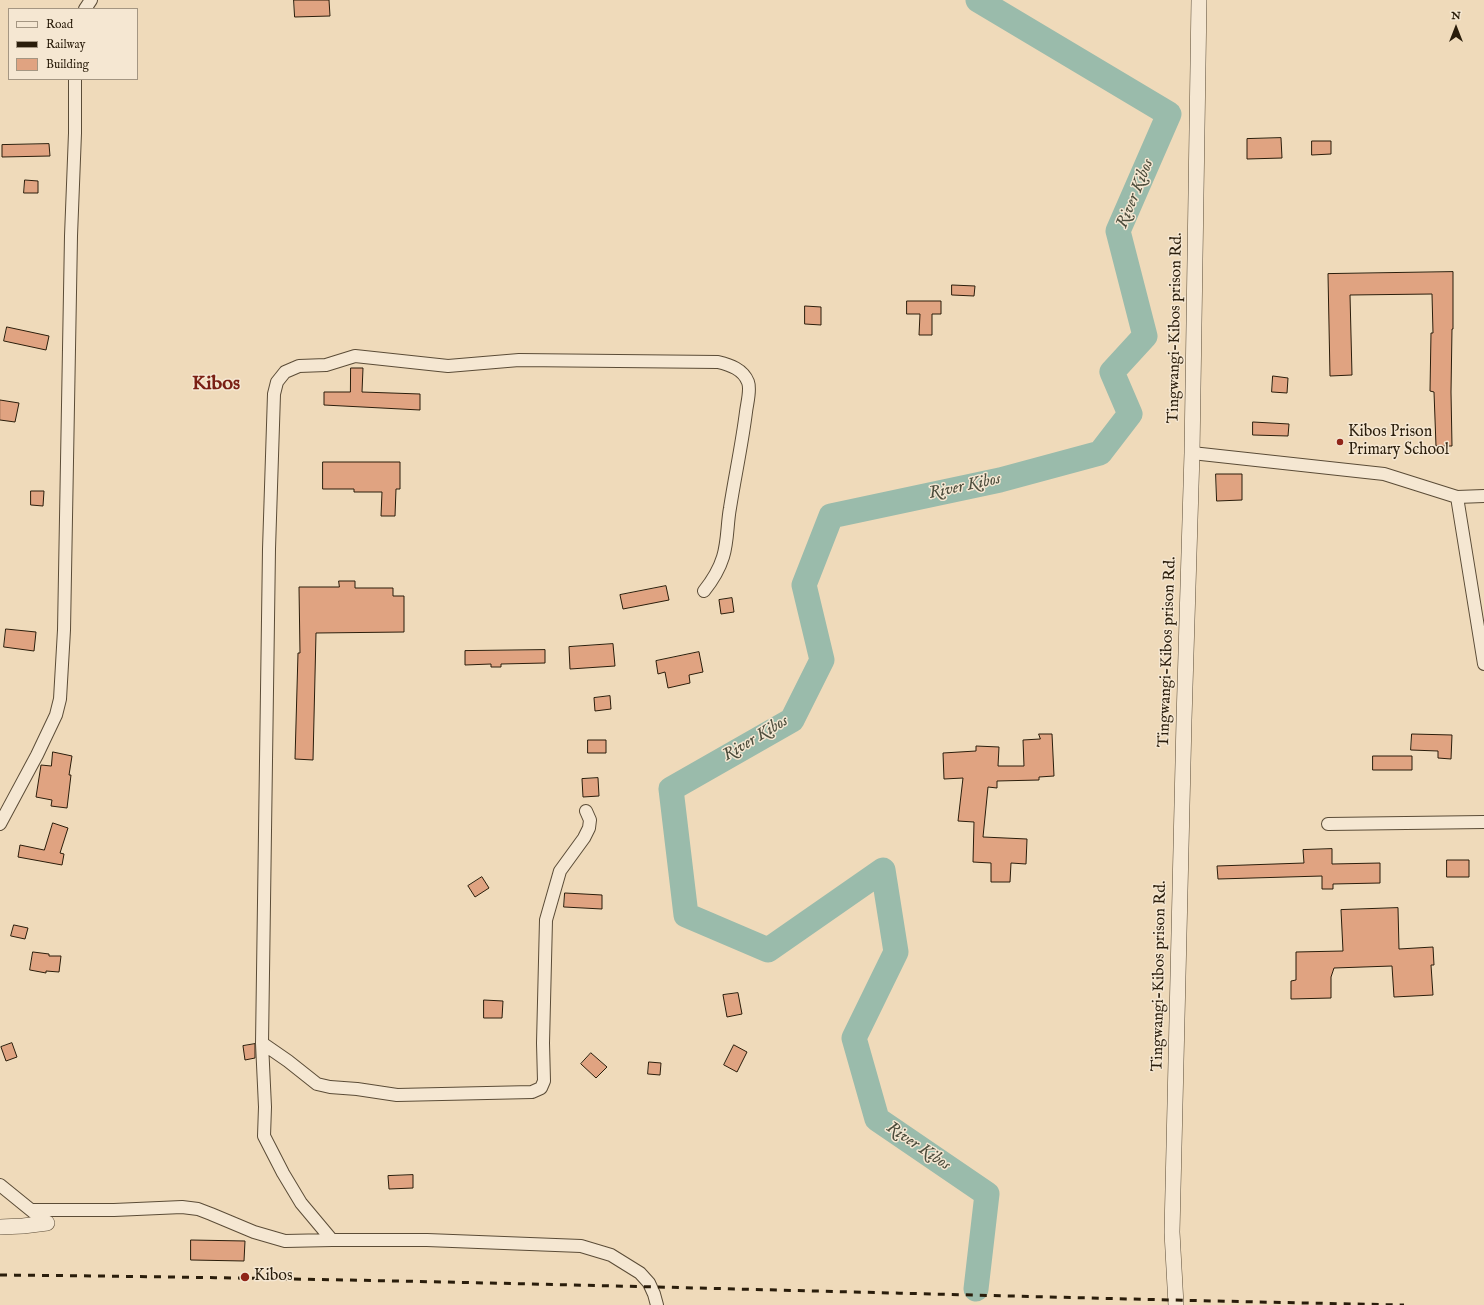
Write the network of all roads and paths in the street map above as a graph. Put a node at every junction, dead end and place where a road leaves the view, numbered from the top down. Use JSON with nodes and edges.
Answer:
{"nodes":[{"id":1,"x":1199,"y":0,"type":"edge"},
{"id":2,"x":75,"y":80,"type":"edge"},
{"id":3,"x":1192,"y":453,"type":"junction"},
{"id":4,"x":1484,"y":496,"type":"edge"},
{"id":5,"x":1457,"y":497,"type":"junction"},
{"id":6,"x":704,"y":591,"type":"dead end"},
{"id":7,"x":1484,"y":664,"type":"edge"},
{"id":8,"x":586,"y":811,"type":"dead end"},
{"id":9,"x":1484,"y":822,"type":"edge"},
{"id":10,"x":0,"y":824,"type":"edge"},
{"id":11,"x":1328,"y":824,"type":"dead end"},
{"id":12,"x":262,"y":1043,"type":"junction"},
{"id":13,"x":0,"y":1185,"type":"edge"},
{"id":14,"x":31,"y":1210,"type":"junction"},
{"id":15,"x":47,"y":1223,"type":"joint"},
{"id":16,"x":0,"y":1227,"type":"edge"},
{"id":17,"x":332,"y":1240,"type":"junction"},
{"id":18,"x":657,"y":1305,"type":"edge"},
{"id":19,"x":1176,"y":1305,"type":"edge"}],
"edges":[{"from":1,"to":3,"type":"street","name":"Tingwangi-Kibos prison Rd."},
{"from":2,"to":10,"type":"street"},
{"from":3,"to":5,"type":"street"},
{"from":3,"to":19,"type":"street","name":"Tingwangi-Kibos prison Rd."},
{"from":4,"to":5,"type":"street"},
{"from":5,"to":7,"type":"street"},
{"from":6,"to":12,"type":"street"},
{"from":8,"to":12,"type":"street"},
{"from":9,"to":11,"type":"street"},
{"from":12,"to":17,"type":"street"},
{"from":13,"to":14,"type":"street"},
{"from":14,"to":15,"type":"street"},
{"from":14,"to":17,"type":"street"},
{"from":15,"to":16,"type":"street"},
{"from":17,"to":18,"type":"street"}]}
